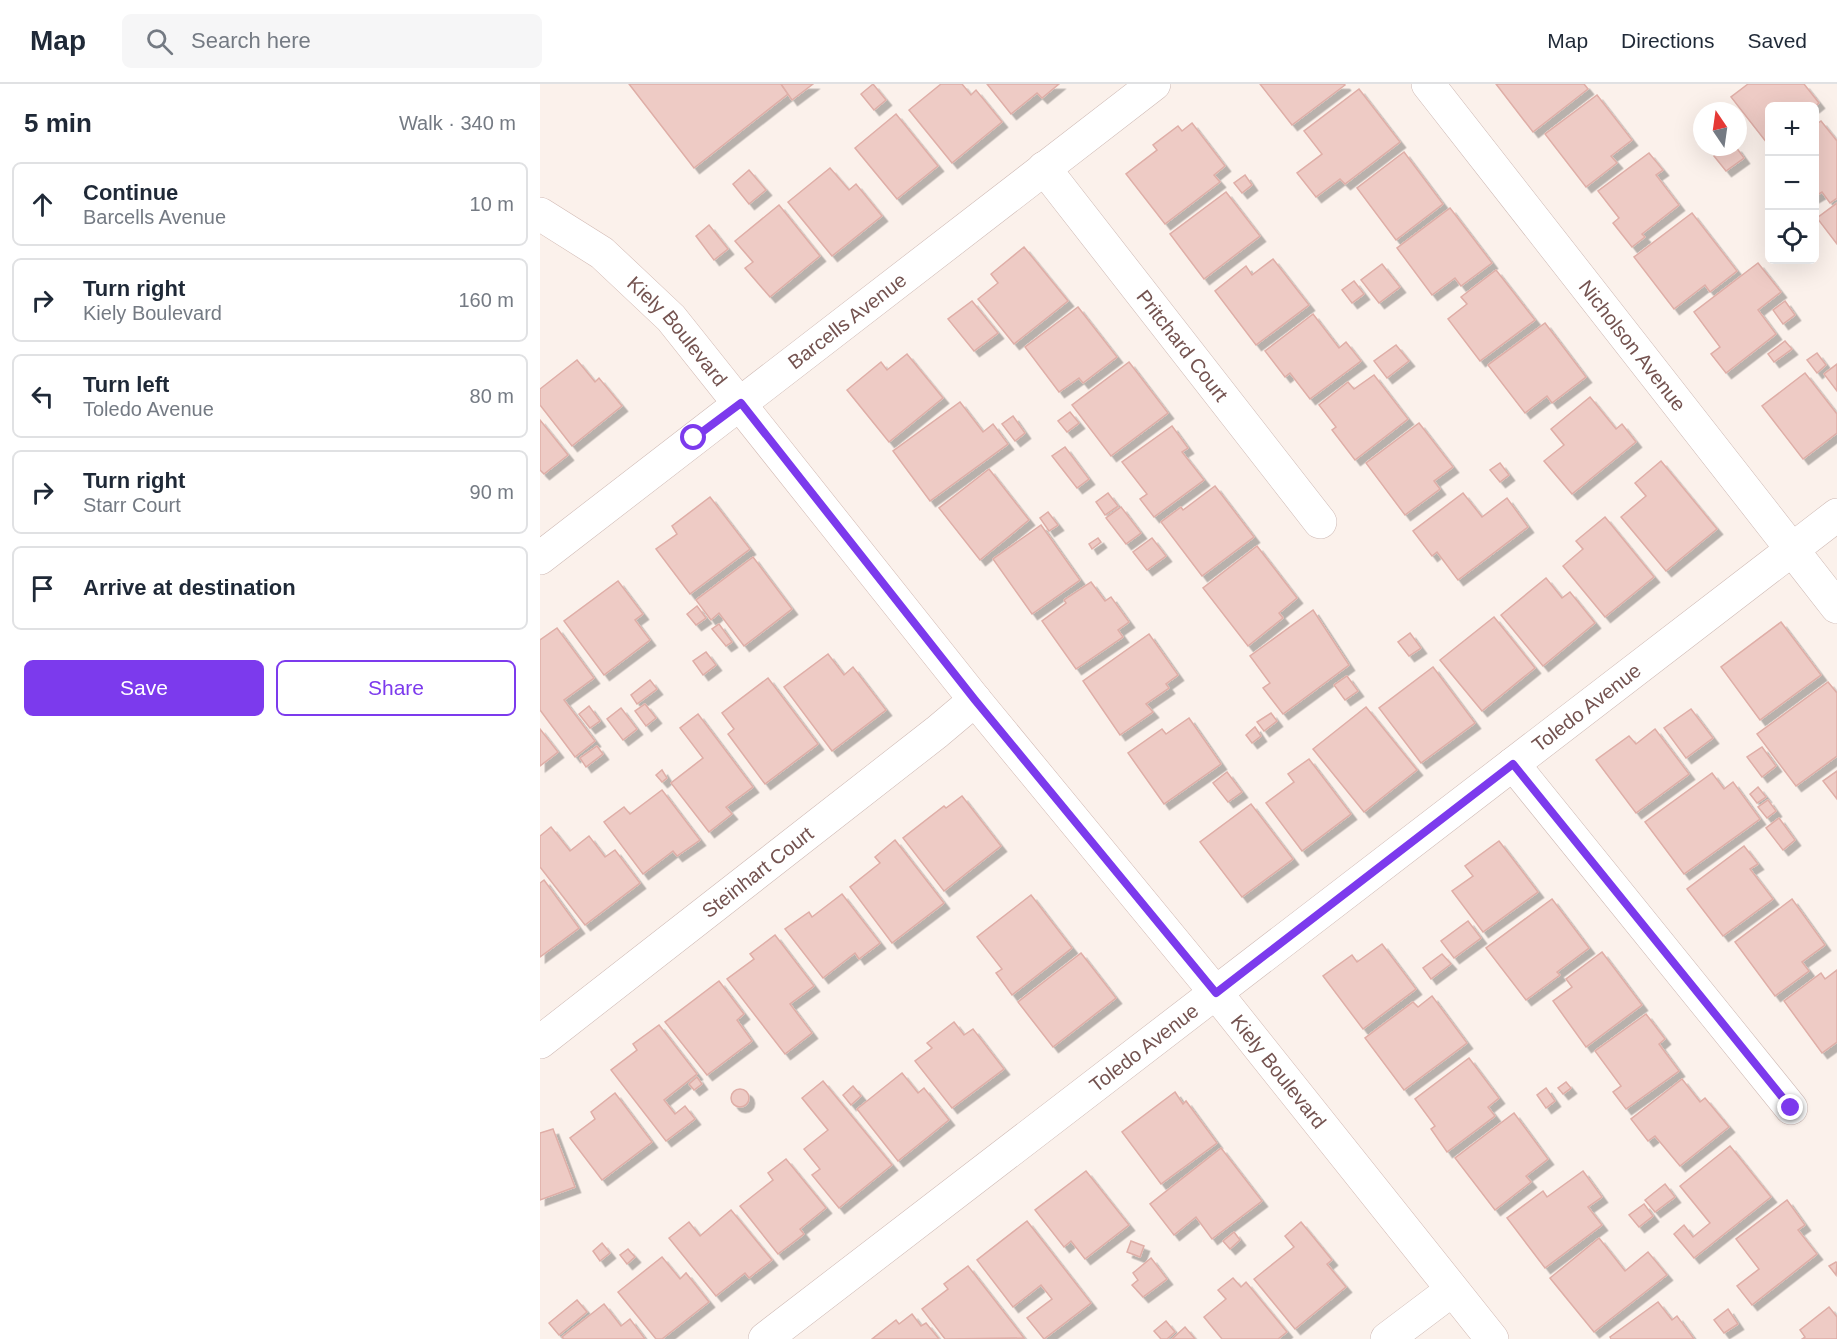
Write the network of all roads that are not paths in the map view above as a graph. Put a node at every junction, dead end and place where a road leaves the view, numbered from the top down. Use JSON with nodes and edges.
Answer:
{"nodes":[{"id":1,"x":1155,"y":84,"type":"edge"},
{"id":2,"x":1428,"y":84,"type":"edge"},
{"id":3,"x":1044,"y":168,"type":"junction"},
{"id":4,"x":540,"y":214,"type":"edge"},
{"id":5,"x":741,"y":403,"type":"junction"},
{"id":6,"x":1837,"y":515,"type":"edge"},
{"id":7,"x":1320,"y":522,"type":"dead end"},
{"id":8,"x":1791,"y":550,"type":"junction"},
{"id":9,"x":540,"y":558,"type":"edge"},
{"id":10,"x":1837,"y":606,"type":"edge"},
{"id":11,"x":975,"y":700,"type":"junction"},
{"id":12,"x":1513,"y":764,"type":"junction"},
{"id":13,"x":1216,"y":993,"type":"junction"},
{"id":14,"x":540,"y":1042,"type":"edge"},
{"id":15,"x":1791,"y":1108,"type":"dead end"},
{"id":16,"x":1452,"y":1290,"type":"junction"},
{"id":17,"x":765,"y":1339,"type":"edge"},
{"id":18,"x":1387,"y":1339,"type":"edge"},
{"id":19,"x":1492,"y":1339,"type":"edge"}],
"edges":[{"from":1,"to":3,"type":"street","name":"Barcells Avenue"},
{"from":2,"to":8,"type":"street","name":"Nicholson Avenue"},
{"from":3,"to":5,"type":"street","name":"Barcells Avenue"},
{"from":3,"to":7,"type":"street","name":"Pritchard Court"},
{"from":4,"to":5,"type":"street","name":"Kiely Boulevard"},
{"from":5,"to":9,"type":"street","name":"Barcells Avenue"},
{"from":5,"to":11,"type":"street","name":"Kiely Boulevard"},
{"from":6,"to":8,"type":"street","name":"Toledo Avenue"},
{"from":8,"to":10,"type":"street","name":"Nicholson Avenue"},
{"from":8,"to":12,"type":"street","name":"Toledo Avenue"},
{"from":11,"to":13,"type":"street","name":"Kiely Boulevard"},
{"from":11,"to":14,"type":"street","name":"Steinhart Court"},
{"from":12,"to":13,"type":"street","name":"Toledo Avenue"},
{"from":12,"to":15,"type":"street"},
{"from":13,"to":16,"type":"street","name":"Kiely Boulevard"},
{"from":13,"to":17,"type":"street","name":"Toledo Avenue"},
{"from":16,"to":18,"type":"street"},
{"from":16,"to":19,"type":"street","name":"Kiely Boulevard"}]}
